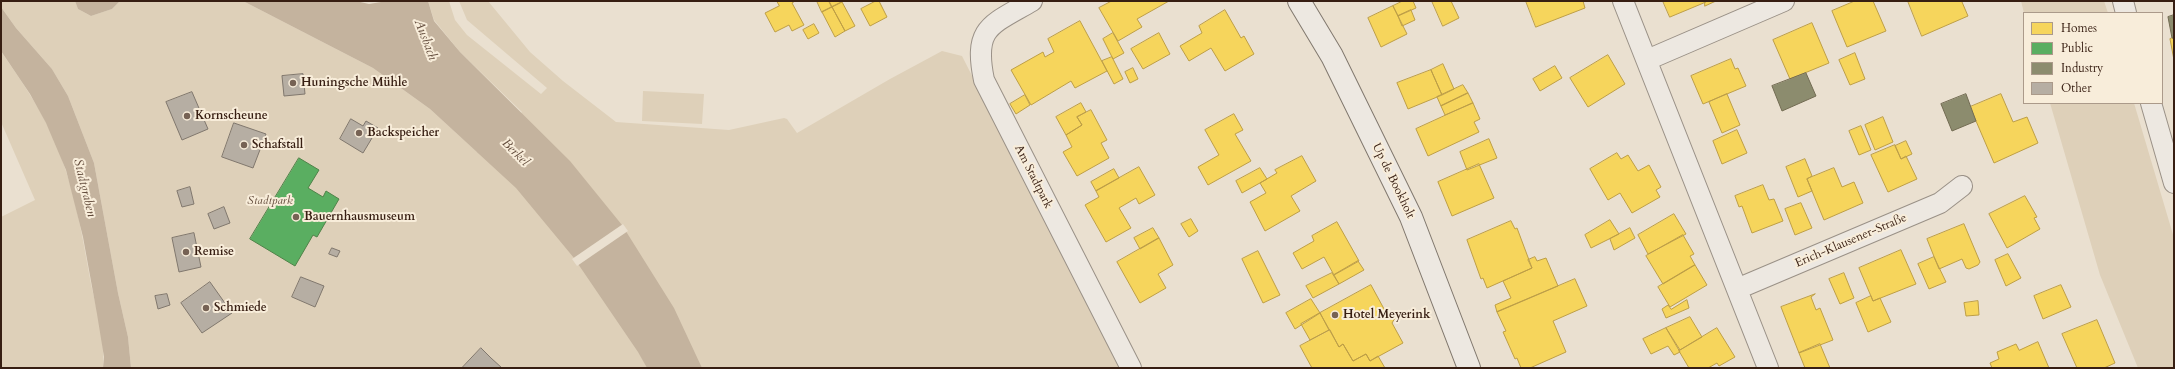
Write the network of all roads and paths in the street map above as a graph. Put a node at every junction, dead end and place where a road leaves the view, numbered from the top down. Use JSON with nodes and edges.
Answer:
{"nodes":[{"id":1,"x":1032,"y":1,"type":"edge"},
{"id":2,"x":1299,"y":1,"type":"edge"},
{"id":3,"x":1623,"y":1,"type":"edge"},
{"id":4,"x":1784,"y":1,"type":"edge"},
{"id":5,"x":2123,"y":1,"type":"edge"},
{"id":6,"x":2126,"y":12,"type":"edge"},
{"id":7,"x":1646,"y":60,"type":"junction"},
{"id":8,"x":2151,"y":104,"type":"edge"},
{"id":9,"x":2174,"y":183,"type":"edge"},
{"id":10,"x":1962,"y":186,"type":"dead end"},
{"id":11,"x":1737,"y":290,"type":"junction"},
{"id":12,"x":1131,"y":368,"type":"edge"},
{"id":13,"x":1470,"y":368,"type":"edge"},
{"id":14,"x":1768,"y":368,"type":"edge"}],
"edges":[{"from":1,"to":12,"type":"street","name":"Am Stadtpark"},
{"from":2,"to":13,"type":"street","name":"Up de Bookholt"},
{"from":3,"to":7,"type":"street"},
{"from":4,"to":7,"type":"street"},
{"from":5,"to":6,"type":"street"},
{"from":7,"to":11,"type":"street"},
{"from":8,"to":9,"type":"street"},
{"from":10,"to":11,"type":"street","name":"Erich-Klausener-Straße"},
{"from":11,"to":14,"type":"street"}]}
